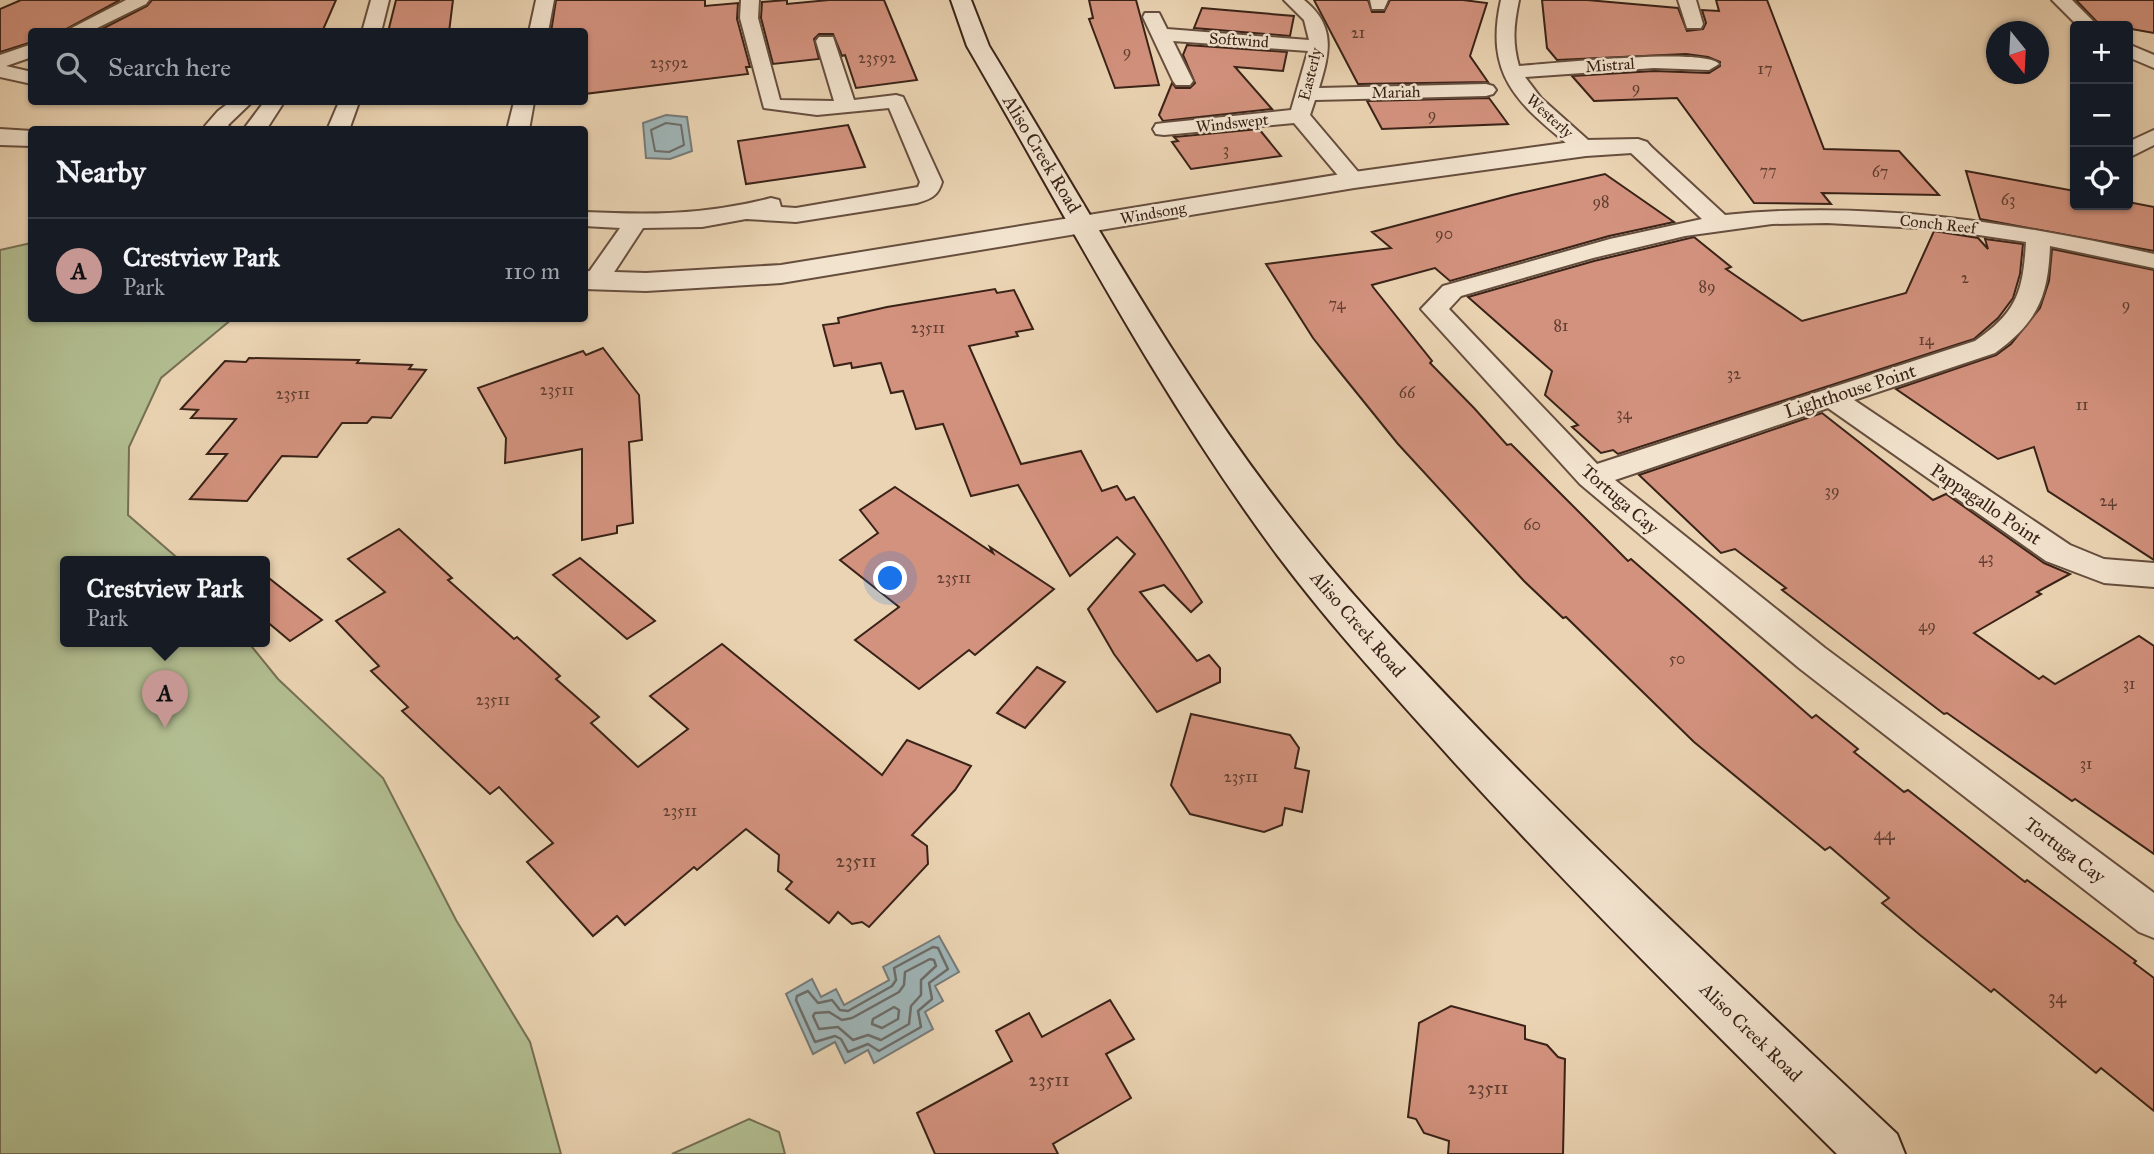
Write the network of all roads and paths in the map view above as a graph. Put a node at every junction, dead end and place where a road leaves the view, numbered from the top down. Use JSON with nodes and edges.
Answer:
{"nodes":[{"id":1,"x":140,"y":0,"type":"edge"},
{"id":2,"x":380,"y":0,"type":"edge"},
{"id":3,"x":545,"y":0,"type":"edge"},
{"id":4,"x":750,"y":0,"type":"edge"},
{"id":5,"x":961,"y":0,"type":"edge"},
{"id":6,"x":1293,"y":0,"type":"edge"},
{"id":7,"x":1687,"y":0,"type":"edge"},
{"id":8,"x":2061,"y":0,"type":"edge"},
{"id":9,"x":1505,"y":1,"type":"edge"},
{"id":10,"x":1150,"y":8,"type":"edge"},
{"id":11,"x":2084,"y":21,"type":"edge"},
{"id":12,"x":1694,"y":24,"type":"dead end"},
{"id":13,"x":81,"y":28,"type":"edge"},
{"id":14,"x":372,"y":28,"type":"edge"},
{"id":15,"x":539,"y":28,"type":"edge"},
{"id":16,"x":1160,"y":34,"type":"junction"},
{"id":17,"x":826,"y":41,"type":"dead end"},
{"id":18,"x":1701,"y":43,"type":"dead end"},
{"id":19,"x":1319,"y":46,"type":"junction"},
{"id":20,"x":28,"y":52,"type":"edge"},
{"id":21,"x":2133,"y":52,"type":"edge"},
{"id":22,"x":0,"y":62,"type":"edge"},
{"id":23,"x":2154,"y":62,"type":"edge"},
{"id":24,"x":1709,"y":64,"type":"junction"},
{"id":25,"x":0,"y":71,"type":"edge"},
{"id":26,"x":1512,"y":72,"type":"junction"},
{"id":27,"x":28,"y":77,"type":"edge"},
{"id":28,"x":1183,"y":81,"type":"dead end"},
{"id":29,"x":1712,"y":88,"type":"dead end"},
{"id":30,"x":1486,"y":90,"type":"dead end"},
{"id":31,"x":238,"y":105,"type":"edge"},
{"id":32,"x":272,"y":105,"type":"edge"},
{"id":33,"x":348,"y":105,"type":"edge"},
{"id":34,"x":523,"y":105,"type":"edge"},
{"id":35,"x":1303,"y":105,"type":"junction"},
{"id":36,"x":846,"y":106,"type":"junction"},
{"id":37,"x":216,"y":126,"type":"edge"},
{"id":38,"x":258,"y":126,"type":"edge"},
{"id":39,"x":340,"y":126,"type":"edge"},
{"id":40,"x":519,"y":126,"type":"edge"},
{"id":41,"x":1164,"y":130,"type":"dead end"},
{"id":42,"x":2154,"y":136,"type":"edge"},
{"id":43,"x":0,"y":137,"type":"edge"},
{"id":44,"x":28,"y":139,"type":"edge"},
{"id":45,"x":1638,"y":147,"type":"joint"},
{"id":46,"x":1586,"y":148,"type":"junction"},
{"id":47,"x":2154,"y":156,"type":"edge"},
{"id":48,"x":1354,"y":180,"type":"junction"},
{"id":49,"x":588,"y":220,"type":"edge"},
{"id":50,"x":636,"y":221,"type":"junction"},
{"id":51,"x":1720,"y":223,"type":"junction"},
{"id":52,"x":1084,"y":225,"type":"junction"},
{"id":53,"x":2038,"y":237,"type":"junction"},
{"id":54,"x":2154,"y":261,"type":"edge"},
{"id":55,"x":590,"y":281,"type":"edge"},
{"id":56,"x":1831,"y":397,"type":"junction"},
{"id":57,"x":1591,"y":477,"type":"junction"},
{"id":58,"x":2154,"y":575,"type":"edge"},
{"id":59,"x":2154,"y":918,"type":"edge"},
{"id":60,"x":1877,"y":1154,"type":"edge"}],
"edges":[{"from":1,"to":13,"type":"street"},
{"from":2,"to":14,"type":"street"},
{"from":3,"to":15,"type":"street"},
{"from":4,"to":36,"type":"street"},
{"from":5,"to":52,"type":"main road","name":"Aliso Creek Road"},
{"from":6,"to":19,"type":"street","name":"Easterly"},
{"from":7,"to":12,"type":"street"},
{"from":8,"to":11,"type":"street"},
{"from":9,"to":26,"type":"street","name":"Westerly"},
{"from":10,"to":16,"type":"street"},
{"from":16,"to":19,"type":"street","name":"Softwind"},
{"from":16,"to":28,"type":"street"},
{"from":17,"to":36,"type":"street"},
{"from":18,"to":24,"type":"street"},
{"from":19,"to":35,"type":"street","name":"Easterly"},
{"from":20,"to":22,"type":"street"},
{"from":21,"to":23,"type":"street"},
{"from":24,"to":26,"type":"street","name":"Mistral"},
{"from":24,"to":29,"type":"street"},
{"from":25,"to":27,"type":"street"},
{"from":26,"to":46,"type":"street","name":"Westerly"},
{"from":30,"to":35,"type":"street","name":"Mariah"},
{"from":31,"to":37,"type":"street"},
{"from":32,"to":38,"type":"street"},
{"from":33,"to":39,"type":"street"},
{"from":34,"to":40,"type":"street"},
{"from":35,"to":41,"type":"street","name":"Windswept"},
{"from":35,"to":48,"type":"street","name":"Easterly"},
{"from":36,"to":50,"type":"street"},
{"from":42,"to":47,"type":"street"},
{"from":43,"to":44,"type":"main road"},
{"from":45,"to":46,"type":"main road","name":"Windsong"},
{"from":45,"to":51,"type":"street"},
{"from":46,"to":48,"type":"main road","name":"Windsong"},
{"from":48,"to":52,"type":"main road","name":"Windsong"},
{"from":49,"to":50,"type":"street"},
{"from":50,"to":55,"type":"street"},
{"from":51,"to":53,"type":"street","name":"Conch Reef"},
{"from":51,"to":57,"type":"street","name":"Tortuga Cay"},
{"from":52,"to":55,"type":"main road","name":"Windsong"},
{"from":52,"to":60,"type":"main road","name":"Aliso Creek Road"},
{"from":53,"to":54,"type":"street","name":"Conch Reef"},
{"from":53,"to":56,"type":"street","name":"Lighthouse Point"},
{"from":56,"to":57,"type":"street","name":"Lighthouse Point"},
{"from":56,"to":58,"type":"street","name":"Pappagallo Point"},
{"from":57,"to":59,"type":"street","name":"Tortuga Cay"}]}
